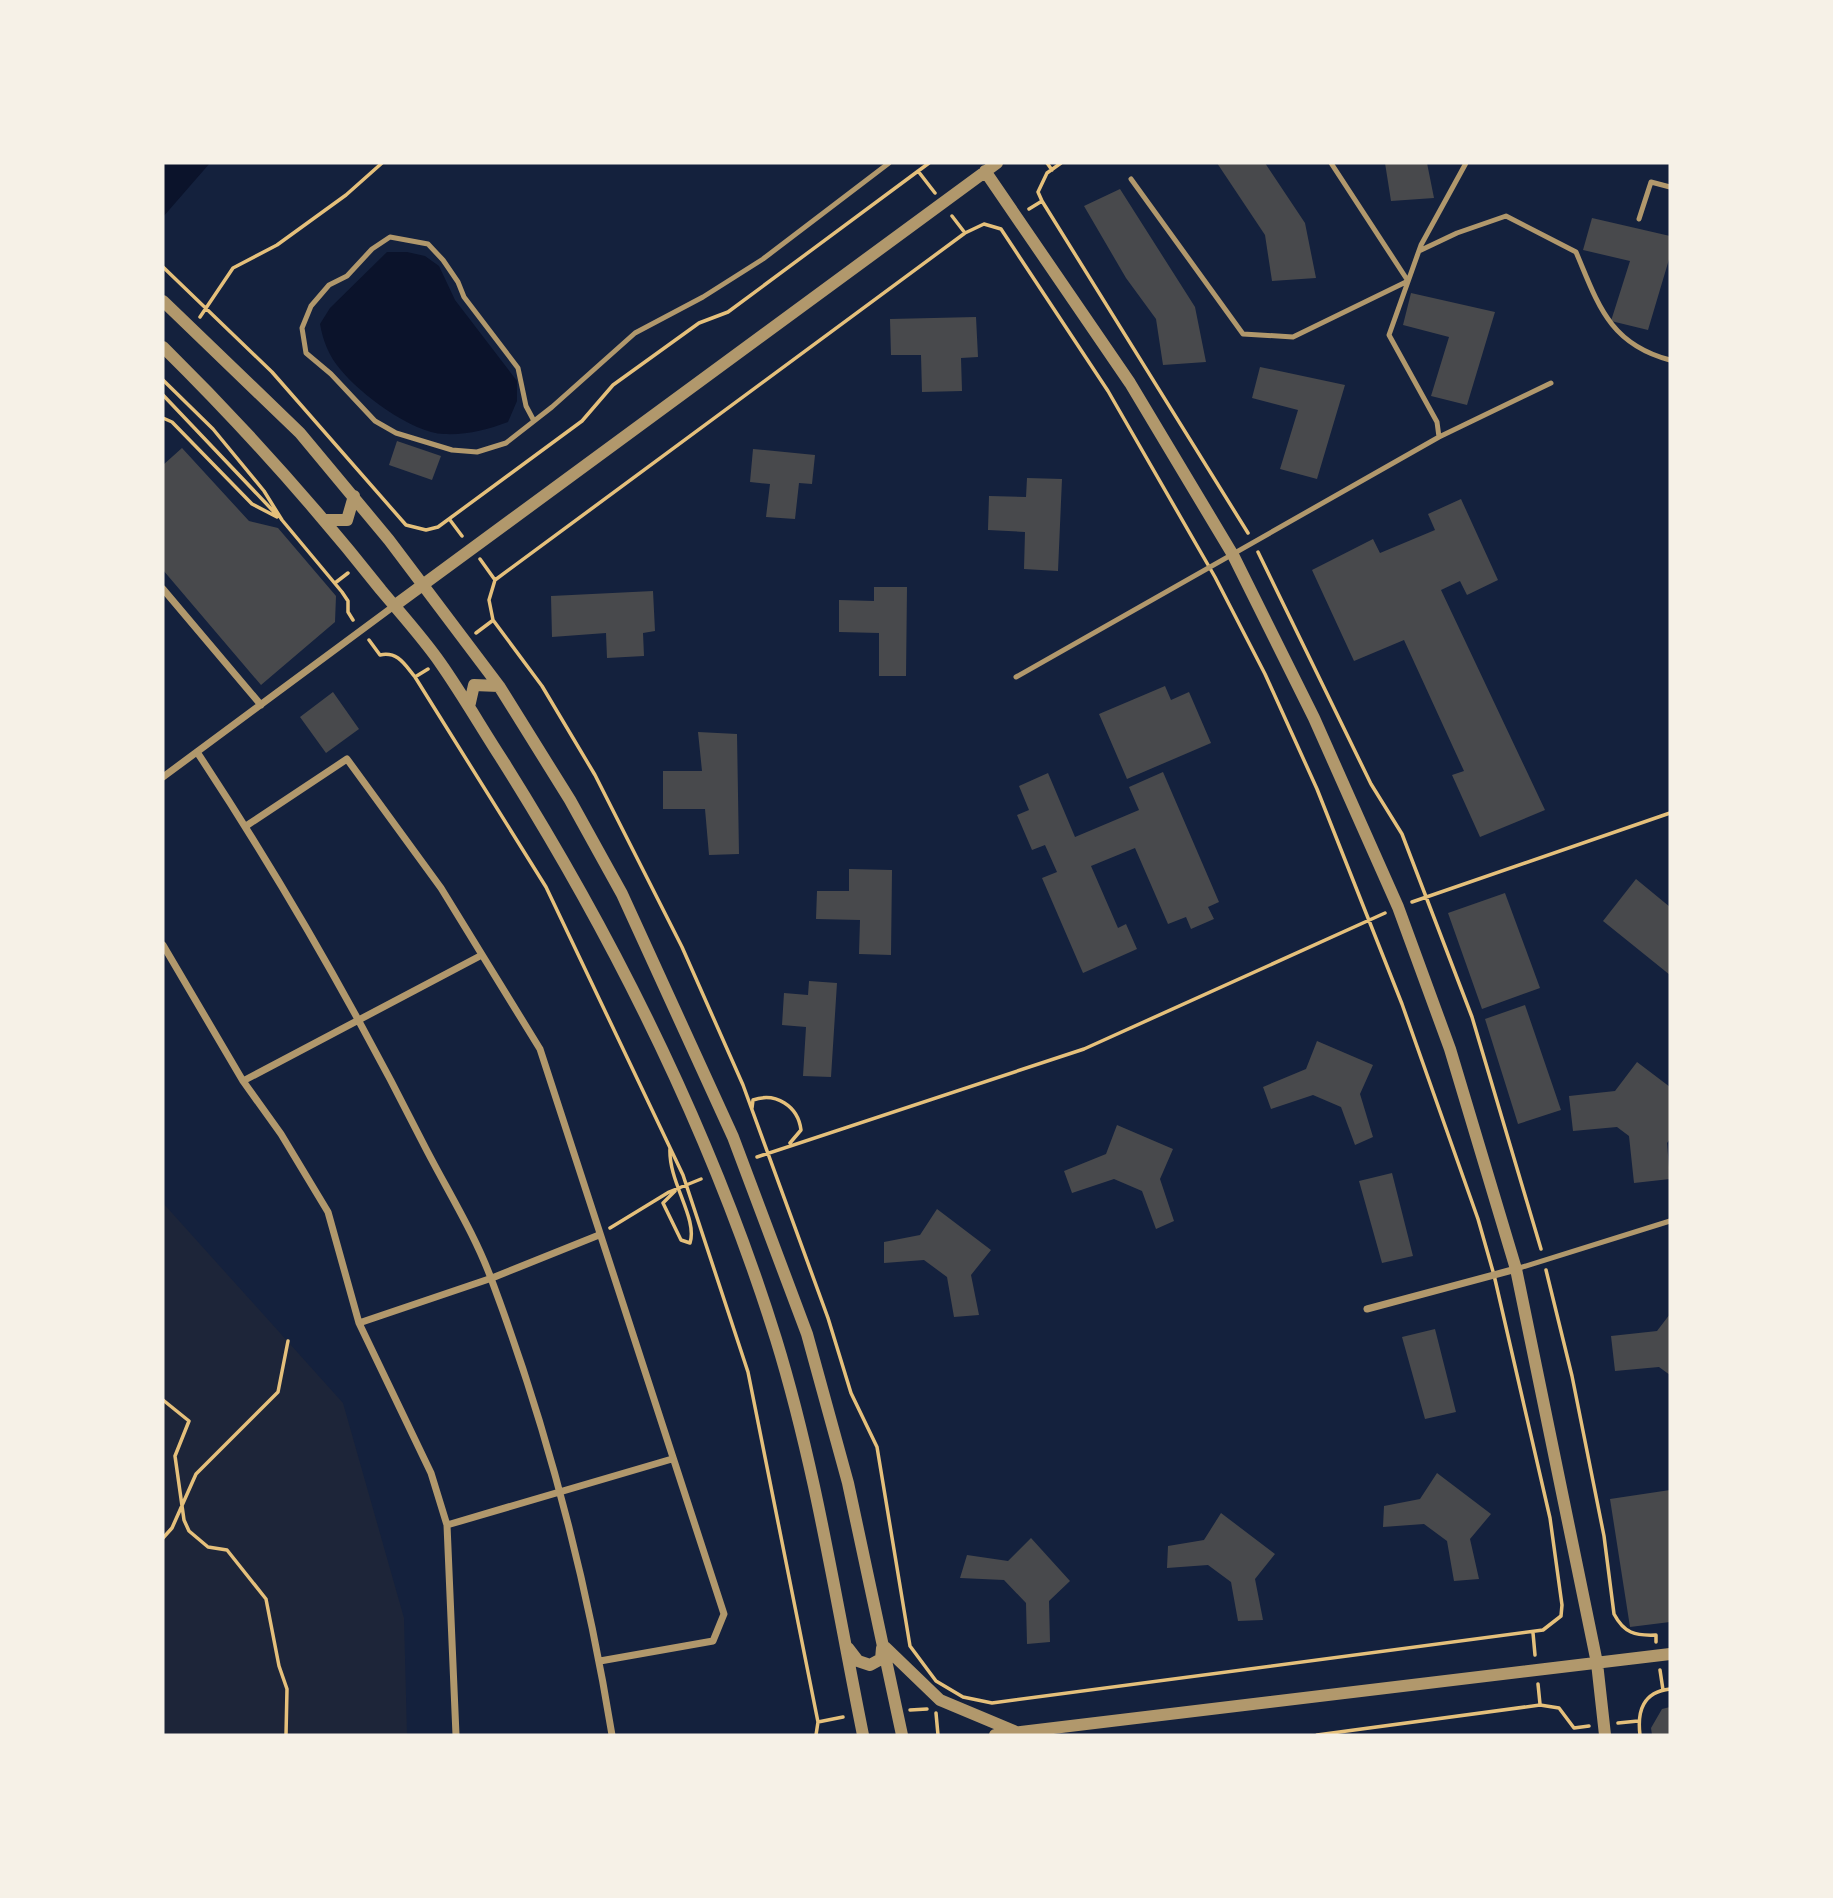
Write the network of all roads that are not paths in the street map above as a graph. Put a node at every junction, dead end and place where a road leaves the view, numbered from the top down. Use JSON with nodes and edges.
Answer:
{"nodes":[{"id":1,"x":889,"y":163,"type":"edge"},
{"id":2,"x":997,"y":163,"type":"edge"},
{"id":3,"x":1331,"y":163,"type":"edge"},
{"id":4,"x":1466,"y":163,"type":"edge"},
{"id":5,"x":985,"y":172,"type":"junction"},
{"id":6,"x":1130,"y":179,"type":"dead end"},
{"id":7,"x":1670,"y":187,"type":"edge"},
{"id":8,"x":1639,"y":219,"type":"dead end"},
{"id":9,"x":1419,"y":251,"type":"junction"},
{"id":10,"x":1408,"y":281,"type":"junction"},
{"id":11,"x":163,"y":301,"type":"edge"},
{"id":12,"x":163,"y":348,"type":"edge"},
{"id":13,"x":1670,"y":360,"type":"edge"},
{"id":14,"x":1551,"y":383,"type":"dead end"},
{"id":15,"x":534,"y":421,"type":"junction"},
{"id":16,"x":1439,"y":437,"type":"junction"},
{"id":17,"x":354,"y":496,"type":"junction"},
{"id":18,"x":324,"y":520,"type":"junction"},
{"id":19,"x":1233,"y":555,"type":"junction"},
{"id":20,"x":423,"y":584,"type":"junction"},
{"id":21,"x":163,"y":589,"type":"edge"},
{"id":22,"x":394,"y":606,"type":"junction"},
{"id":23,"x":1016,"y":677,"type":"dead end"},
{"id":24,"x":499,"y":687,"type":"junction"},
{"id":25,"x":261,"y":705,"type":"junction"},
{"id":26,"x":469,"y":708,"type":"junction"},
{"id":27,"x":197,"y":752,"type":"junction"},
{"id":28,"x":163,"y":777,"type":"edge"},
{"id":29,"x":246,"y":826,"type":"junction"},
{"id":30,"x":163,"y":945,"type":"edge"},
{"id":31,"x":480,"y":956,"type":"junction"},
{"id":32,"x":360,"y":1020,"type":"junction"},
{"id":33,"x":243,"y":1081,"type":"junction"},
{"id":34,"x":1670,"y":1221,"type":"edge"},
{"id":35,"x":599,"y":1235,"type":"junction"},
{"id":36,"x":1516,"y":1269,"type":"junction"},
{"id":37,"x":492,"y":1278,"type":"junction"},
{"id":38,"x":1367,"y":1309,"type":"dead end"},
{"id":39,"x":359,"y":1324,"type":"junction"},
{"id":40,"x":672,"y":1459,"type":"junction"},
{"id":41,"x":561,"y":1492,"type":"junction"},
{"id":42,"x":447,"y":1525,"type":"junction"},
{"id":43,"x":883,"y":1644,"type":"junction"},
{"id":44,"x":848,"y":1648,"type":"junction"},
{"id":45,"x":1670,"y":1654,"type":"edge"},
{"id":46,"x":600,"y":1661,"type":"junction"},
{"id":47,"x":1597,"y":1663,"type":"junction"},
{"id":48,"x":1016,"y":1734,"type":"edge"},
{"id":49,"x":456,"y":1735,"type":"edge"},
{"id":50,"x":612,"y":1735,"type":"edge"},
{"id":51,"x":863,"y":1735,"type":"edge"},
{"id":52,"x":902,"y":1735,"type":"edge"},
{"id":53,"x":996,"y":1735,"type":"edge"},
{"id":54,"x":1605,"y":1735,"type":"edge"}],
"edges":[{"from":1,"to":15,"type":"lane"},
{"from":2,"to":5,"type":"street"},
{"from":3,"to":10,"type":"lane"},
{"from":4,"to":9,"type":"lane"},
{"from":5,"to":19,"type":"street"},
{"from":5,"to":20,"type":"street"},
{"from":6,"to":10,"type":"lane"},
{"from":7,"to":8,"type":"lane"},
{"from":9,"to":10,"type":"lane"},
{"from":9,"to":13,"type":"lane"},
{"from":10,"to":16,"type":"lane"},
{"from":11,"to":17,"type":"street"},
{"from":12,"to":18,"type":"street"},
{"from":14,"to":16,"type":"lane"},
{"from":15,"to":15,"type":"lane"},
{"from":16,"to":19,"type":"lane"},
{"from":17,"to":18,"type":"street"},
{"from":17,"to":20,"type":"street"},
{"from":18,"to":22,"type":"street"},
{"from":19,"to":23,"type":"lane"},
{"from":19,"to":36,"type":"street"},
{"from":20,"to":22,"type":"street"},
{"from":20,"to":24,"type":"street"},
{"from":21,"to":25,"type":"street"},
{"from":22,"to":25,"type":"street"},
{"from":22,"to":26,"type":"street"},
{"from":24,"to":26,"type":"street"},
{"from":24,"to":43,"type":"street"},
{"from":25,"to":27,"type":"street"},
{"from":26,"to":44,"type":"street"},
{"from":27,"to":28,"type":"street"},
{"from":27,"to":29,"type":"street"},
{"from":29,"to":31,"type":"street"},
{"from":29,"to":32,"type":"street"},
{"from":30,"to":33,"type":"street"},
{"from":31,"to":32,"type":"street"},
{"from":31,"to":35,"type":"street"},
{"from":32,"to":33,"type":"street"},
{"from":32,"to":37,"type":"street"},
{"from":33,"to":39,"type":"street"},
{"from":34,"to":36,"type":"lane"},
{"from":35,"to":37,"type":"street"},
{"from":35,"to":40,"type":"street"},
{"from":36,"to":38,"type":"street"},
{"from":36,"to":47,"type":"street"},
{"from":37,"to":39,"type":"street"},
{"from":37,"to":41,"type":"street"},
{"from":39,"to":42,"type":"street"},
{"from":40,"to":41,"type":"street"},
{"from":40,"to":46,"type":"street"},
{"from":41,"to":42,"type":"street"},
{"from":41,"to":46,"type":"street"},
{"from":42,"to":49,"type":"street"},
{"from":43,"to":44,"type":"street"},
{"from":43,"to":48,"type":"street"},
{"from":43,"to":52,"type":"street"},
{"from":44,"to":51,"type":"street"},
{"from":45,"to":47,"type":"street"},
{"from":46,"to":50,"type":"street"},
{"from":47,"to":48,"type":"street"},
{"from":47,"to":54,"type":"street"},
{"from":48,"to":53,"type":"street"}]}
